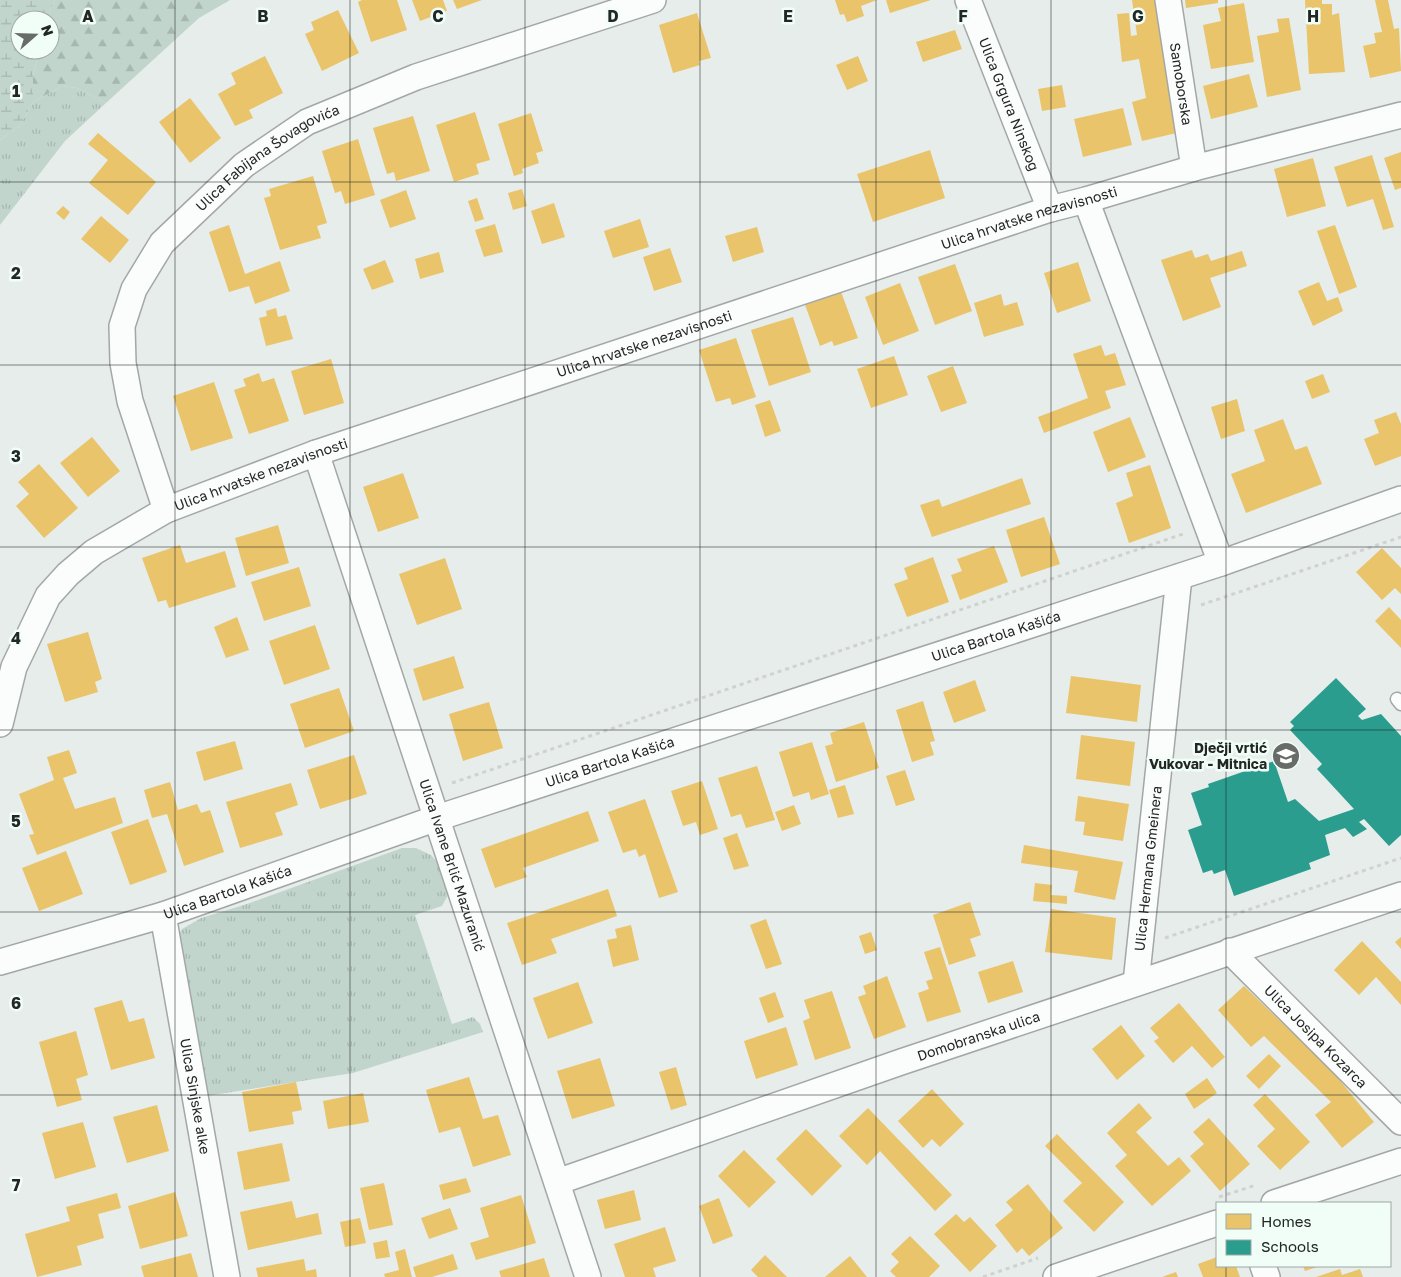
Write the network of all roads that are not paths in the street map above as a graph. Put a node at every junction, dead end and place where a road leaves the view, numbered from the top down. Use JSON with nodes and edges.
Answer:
{"nodes":[{"id":1,"x":653,"y":0,"type":"edge"},
{"id":2,"x":968,"y":0,"type":"edge"},
{"id":3,"x":1168,"y":0,"type":"edge"},
{"id":4,"x":1401,"y":115,"type":"edge"},
{"id":5,"x":1194,"y":168,"type":"junction"},
{"id":6,"x":1086,"y":200,"type":"junction"},
{"id":7,"x":1050,"y":209,"type":"junction"},
{"id":8,"x":316,"y":452,"type":"junction"},
{"id":9,"x":1401,"y":499,"type":"edge"},
{"id":10,"x":166,"y":510,"type":"junction"},
{"id":11,"x":1221,"y":563,"type":"junction"},
{"id":12,"x":1179,"y":577,"type":"junction"},
{"id":13,"x":0,"y":724,"type":"edge"},
{"id":14,"x":437,"y":818,"type":"junction"},
{"id":15,"x":1401,"y":894,"type":"edge"},
{"id":16,"x":164,"y":915,"type":"junction"},
{"id":17,"x":1230,"y":951,"type":"junction"},
{"id":18,"x":0,"y":962,"type":"edge"},
{"id":19,"x":1136,"y":983,"type":"junction"},
{"id":20,"x":1401,"y":1122,"type":"edge"},
{"id":21,"x":1401,"y":1160,"type":"edge"},
{"id":22,"x":557,"y":1182,"type":"junction"},
{"id":23,"x":1277,"y":1202,"type":"edge"},
{"id":24,"x":1216,"y":1222,"type":"edge"},
{"id":25,"x":227,"y":1277,"type":"edge"},
{"id":26,"x":588,"y":1277,"type":"edge"},
{"id":27,"x":1056,"y":1277,"type":"edge"}],
"edges":[{"from":1,"to":10,"type":"street","name":"Ulica Fabijana Šovagovića"},
{"from":2,"to":7,"type":"street","name":"Ulica Grgura Ninskog"},
{"from":3,"to":5,"type":"street","name":"Samoborska"},
{"from":4,"to":5,"type":"street","name":"Ulica hrvatske nezavisnosti"},
{"from":5,"to":6,"type":"street","name":"Ulica hrvatske nezavisnosti"},
{"from":6,"to":7,"type":"street","name":"Ulica hrvatske nezavisnosti"},
{"from":6,"to":11,"type":"street"},
{"from":7,"to":8,"type":"street","name":"Ulica hrvatske nezavisnosti"},
{"from":8,"to":10,"type":"street","name":"Ulica hrvatske nezavisnosti"},
{"from":8,"to":14,"type":"street","name":"Ulica Ivane Brlić Mazuranić"},
{"from":9,"to":11,"type":"street","name":"Ulica Bartola Kašića"},
{"from":10,"to":13,"type":"street","name":"Ulica hrvatske nezavisnosti"},
{"from":11,"to":12,"type":"street","name":"Ulica Bartola Kašića"},
{"from":12,"to":14,"type":"street","name":"Ulica Bartola Kašića"},
{"from":12,"to":19,"type":"street","name":"Ulica Hermana Gmeinera"},
{"from":14,"to":16,"type":"street","name":"Ulica Bartola Kašića"},
{"from":14,"to":22,"type":"street","name":"Ulica Ivane Brlić Mazuranić"},
{"from":15,"to":17,"type":"street","name":"Domobranska ulica"},
{"from":16,"to":18,"type":"street","name":"Ulica Bartola Kašića"},
{"from":16,"to":25,"type":"street","name":"Ulica Sinjske alke"},
{"from":17,"to":19,"type":"street","name":"Domobranska ulica"},
{"from":17,"to":20,"type":"street","name":"Ulica Josipa Kozarca"},
{"from":19,"to":22,"type":"street","name":"Domobranska ulica"},
{"from":21,"to":23,"type":"street"},
{"from":22,"to":26,"type":"street","name":"Ulica Ivane Brlić Mazuranić"},
{"from":24,"to":27,"type":"street"}]}
